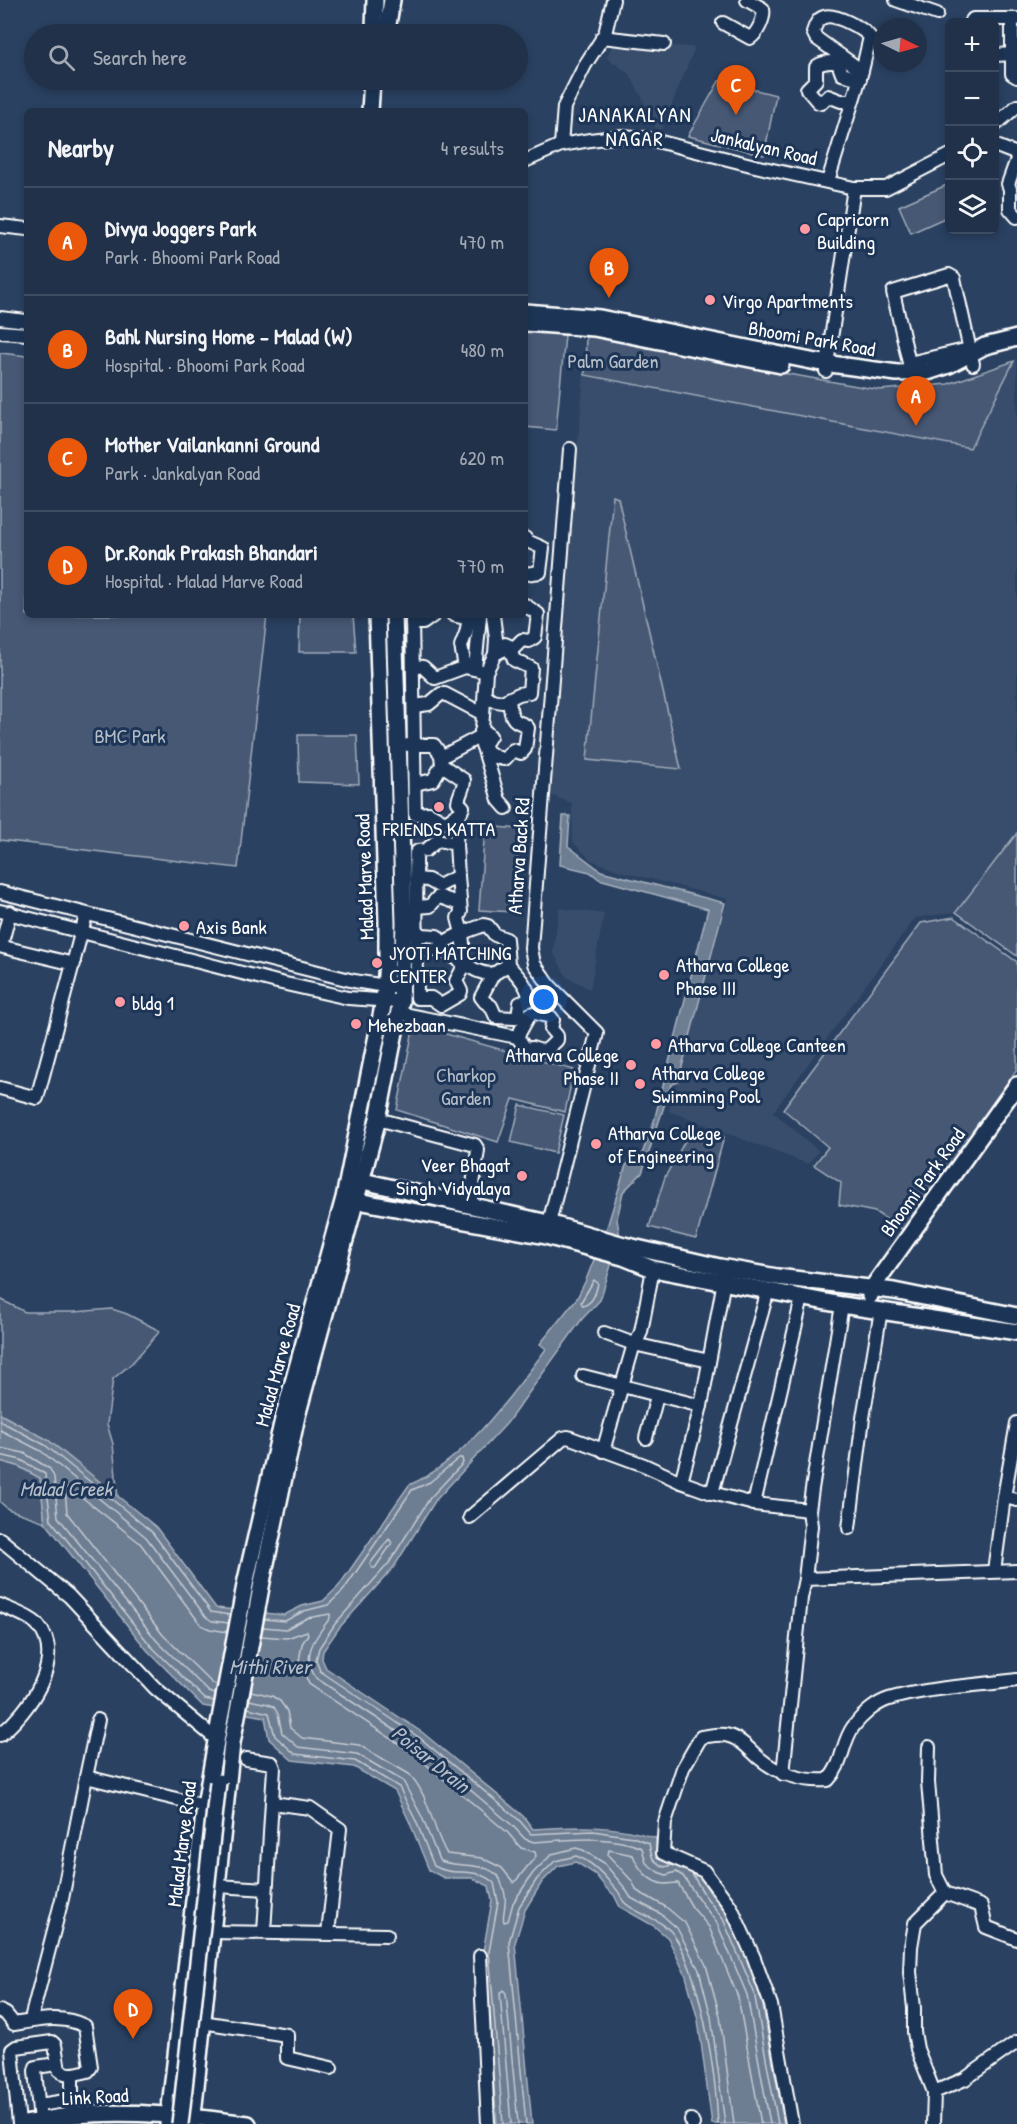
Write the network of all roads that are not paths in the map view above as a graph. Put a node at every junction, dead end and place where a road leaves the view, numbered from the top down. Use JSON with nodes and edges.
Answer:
{"nodes":[{"id":1,"x":375,"y":0,"type":"edge"},
{"id":2,"x":392,"y":0,"type":"edge"},
{"id":3,"x":613,"y":0,"type":"edge"},
{"id":4,"x":747,"y":0,"type":"edge"},
{"id":5,"x":896,"y":0,"type":"edge"},
{"id":6,"x":937,"y":14,"type":"dead end"},
{"id":7,"x":999,"y":19,"type":"edge"},
{"id":8,"x":1015,"y":19,"type":"edge"},
{"id":9,"x":723,"y":23,"type":"dead end"},
{"id":10,"x":374,"y":24,"type":"edge"},
{"id":11,"x":388,"y":24,"type":"edge"},
{"id":12,"x":602,"y":37,"type":"junction"},
{"id":13,"x":664,"y":44,"type":"dead end"},
{"id":14,"x":1014,"y":54,"type":"edge"},
{"id":15,"x":999,"y":55,"type":"edge"},
{"id":16,"x":861,"y":75,"type":"junction"},
{"id":17,"x":1017,"y":77,"type":"edge"},
{"id":18,"x":371,"y":90,"type":"edge"},
{"id":19,"x":852,"y":101,"type":"junction"},
{"id":20,"x":1017,"y":106,"type":"edge"},
{"id":21,"x":370,"y":108,"type":"edge"},
{"id":22,"x":999,"y":122,"type":"edge"},
{"id":23,"x":561,"y":146,"type":"junction"},
{"id":24,"x":999,"y":149,"type":"edge"},
{"id":25,"x":945,"y":158,"type":"edge"},
{"id":26,"x":528,"y":160,"type":"edge"},
{"id":27,"x":1016,"y":161,"type":"edge"},
{"id":28,"x":828,"y":181,"type":"junction"},
{"id":29,"x":854,"y":188,"type":"junction"},
{"id":30,"x":1017,"y":217,"type":"edge"},
{"id":31,"x":0,"y":226,"type":"edge"},
{"id":32,"x":24,"y":229,"type":"edge"},
{"id":33,"x":528,"y":313,"type":"edge"},
{"id":34,"x":0,"y":318,"type":"edge"},
{"id":35,"x":561,"y":320,"type":"junction"},
{"id":36,"x":24,"y":321,"type":"edge"},
{"id":37,"x":528,"y":323,"type":"edge"},
{"id":38,"x":0,"y":332,"type":"edge"},
{"id":39,"x":24,"y":334,"type":"edge"},
{"id":40,"x":1017,"y":343,"type":"edge"},
{"id":41,"x":971,"y":356,"type":"junction"},
{"id":42,"x":827,"y":367,"type":"junction"},
{"id":43,"x":910,"y":372,"type":"junction"},
{"id":44,"x":570,"y":449,"type":"dead end"},
{"id":45,"x":528,"y":541,"type":"edge"},
{"id":46,"x":528,"y":573,"type":"edge"},
{"id":47,"x":528,"y":607,"type":"edge"},
{"id":48,"x":377,"y":618,"type":"edge"},
{"id":49,"x":394,"y":618,"type":"edge"},
{"id":50,"x":430,"y":618,"type":"edge"},
{"id":51,"x":465,"y":618,"type":"edge"},
{"id":52,"x":493,"y":618,"type":"edge"},
{"id":53,"x":412,"y":619,"type":"edge"},
{"id":54,"x":496,"y":639,"type":"junction"},
{"id":55,"x":509,"y":647,"type":"junction"},
{"id":56,"x":495,"y":654,"type":"junction"},
{"id":57,"x":413,"y":666,"type":"junction"},
{"id":58,"x":475,"y":669,"type":"junction"},
{"id":59,"x":484,"y":695,"type":"junction"},
{"id":60,"x":509,"y":700,"type":"junction"},
{"id":61,"x":414,"y":706,"type":"junction"},
{"id":62,"x":483,"y":714,"type":"junction"},
{"id":63,"x":482,"y":738,"type":"junction"},
{"id":64,"x":398,"y":745,"type":"junction"},
{"id":65,"x":414,"y":745,"type":"junction"},
{"id":66,"x":442,"y":760,"type":"junction"},
{"id":67,"x":415,"y":784,"type":"junction"},
{"id":68,"x":506,"y":808,"type":"dead end"},
{"id":69,"x":458,"y":814,"type":"junction"},
{"id":70,"x":440,"y":821,"type":"junction"},
{"id":71,"x":438,"y":840,"type":"junction"},
{"id":72,"x":456,"y":844,"type":"junction"},
{"id":73,"x":458,"y":876,"type":"junction"},
{"id":74,"x":416,"y":879,"type":"junction"},
{"id":75,"x":0,"y":892,"type":"edge"},
{"id":76,"x":460,"y":904,"type":"junction"},
{"id":77,"x":416,"y":907,"type":"junction"},
{"id":78,"x":5,"y":911,"type":"edge"},
{"id":79,"x":86,"y":915,"type":"junction"},
{"id":80,"x":116,"y":922,"type":"junction"},
{"id":81,"x":82,"y":932,"type":"junction"},
{"id":82,"x":417,"y":932,"type":"junction"},
{"id":83,"x":462,"y":933,"type":"junction"},
{"id":84,"x":167,"y":935,"type":"junction"},
{"id":85,"x":111,"y":940,"type":"junction"},
{"id":86,"x":410,"y":951,"type":"junction"},
{"id":87,"x":163,"y":953,"type":"junction"},
{"id":88,"x":74,"y":964,"type":"junction"},
{"id":89,"x":465,"y":964,"type":"junction"},
{"id":90,"x":508,"y":965,"type":"junction"},
{"id":91,"x":494,"y":973,"type":"junction"},
{"id":92,"x":385,"y":993,"type":"junction"},
{"id":93,"x":417,"y":998,"type":"junction"},
{"id":94,"x":401,"y":1000,"type":"junction"},
{"id":95,"x":416,"y":1017,"type":"junction"},
{"id":96,"x":510,"y":1018,"type":"junction"},
{"id":97,"x":1017,"y":1085,"type":"edge"},
{"id":98,"x":0,"y":1088,"type":"edge"},
{"id":99,"x":1013,"y":1102,"type":"edge"},
{"id":100,"x":378,"y":1119,"type":"junction"},
{"id":101,"x":355,"y":1179,"type":"junction"},
{"id":102,"x":350,"y":1199,"type":"junction"},
{"id":103,"x":470,"y":1205,"type":"junction"},
{"id":104,"x":547,"y":1229,"type":"junction"},
{"id":105,"x":687,"y":1267,"type":"junction"},
{"id":106,"x":653,"y":1269,"type":"junction"},
{"id":107,"x":725,"y":1275,"type":"junction"},
{"id":108,"x":877,"y":1289,"type":"junction"},
{"id":109,"x":768,"y":1290,"type":"junction"},
{"id":110,"x":802,"y":1298,"type":"junction"},
{"id":111,"x":842,"y":1305,"type":"junction"},
{"id":112,"x":875,"y":1309,"type":"junction"},
{"id":113,"x":1017,"y":1316,"type":"edge"},
{"id":114,"x":1017,"y":1332,"type":"edge"},
{"id":115,"x":604,"y":1333,"type":"dead end"},
{"id":116,"x":634,"y":1344,"type":"junction"},
{"id":117,"x":709,"y":1361,"type":"junction"},
{"id":118,"x":583,"y":1376,"type":"dead end"},
{"id":119,"x":621,"y":1386,"type":"junction"},
{"id":120,"x":657,"y":1395,"type":"junction"},
{"id":121,"x":701,"y":1406,"type":"junction"},
{"id":122,"x":1017,"y":1423,"type":"edge"},
{"id":123,"x":646,"y":1438,"type":"dead end"},
{"id":124,"x":603,"y":1451,"type":"junction"},
{"id":125,"x":681,"y":1482,"type":"junction"},
{"id":126,"x":712,"y":1493,"type":"junction"},
{"id":127,"x":1004,"y":1497,"type":"junction"},
{"id":128,"x":1017,"y":1500,"type":"edge"},
{"id":129,"x":754,"y":1503,"type":"junction"},
{"id":130,"x":809,"y":1510,"type":"junction"},
{"id":131,"x":470,"y":1517,"type":"dead end"},
{"id":132,"x":849,"y":1528,"type":"dead end"},
{"id":133,"x":0,"y":1539,"type":"edge"},
{"id":134,"x":994,"y":1571,"type":"junction"},
{"id":135,"x":1017,"y":1571,"type":"edge"},
{"id":136,"x":805,"y":1579,"type":"junction"},
{"id":137,"x":0,"y":1605,"type":"edge"},
{"id":138,"x":1017,"y":1680,"type":"edge"},
{"id":139,"x":98,"y":1720,"type":"dead end"},
{"id":140,"x":218,"y":1732,"type":"junction"},
{"id":141,"x":0,"y":1735,"type":"edge"},
{"id":142,"x":928,"y":1747,"type":"dead end"},
{"id":143,"x":230,"y":1757,"type":"junction"},
{"id":144,"x":246,"y":1759,"type":"dead end"},
{"id":145,"x":783,"y":1774,"type":"junction"},
{"id":146,"x":86,"y":1778,"type":"junction"},
{"id":147,"x":272,"y":1803,"type":"junction"},
{"id":148,"x":205,"y":1806,"type":"junction"},
{"id":149,"x":217,"y":1886,"type":"junction"},
{"id":150,"x":266,"y":1889,"type":"junction"},
{"id":151,"x":945,"y":1893,"type":"junction"},
{"id":152,"x":212,"y":1932,"type":"junction"},
{"id":153,"x":264,"y":1932,"type":"junction"},
{"id":154,"x":328,"y":1933,"type":"junction"},
{"id":155,"x":387,"y":1935,"type":"dead end"},
{"id":156,"x":1017,"y":1939,"type":"edge"},
{"id":157,"x":480,"y":1956,"type":"dead end"},
{"id":158,"x":0,"y":2011,"type":"edge"},
{"id":159,"x":32,"y":2015,"type":"dead end"},
{"id":160,"x":202,"y":2022,"type":"junction"},
{"id":161,"x":1017,"y":2042,"type":"edge"},
{"id":162,"x":50,"y":2065,"type":"dead end"},
{"id":163,"x":331,"y":2068,"type":"dead end"},
{"id":164,"x":72,"y":2074,"type":"junction"},
{"id":165,"x":934,"y":2092,"type":"junction"},
{"id":166,"x":39,"y":2105,"type":"junction"},
{"id":167,"x":72,"y":2108,"type":"junction"},
{"id":168,"x":40,"y":2121,"type":"junction"},
{"id":169,"x":180,"y":2121,"type":"edge"},
{"id":170,"x":19,"y":2124,"type":"edge"},
{"id":171,"x":24,"y":2124,"type":"edge"},
{"id":172,"x":248,"y":2124,"type":"edge"},
{"id":173,"x":488,"y":2124,"type":"edge"},
{"id":174,"x":792,"y":2124,"type":"edge"},
{"id":175,"x":933,"y":2124,"type":"edge"}],
"edges":[{"from":1,"to":10,"type":"main road"},
{"from":2,"to":11,"type":"main road"},
{"from":3,"to":12,"type":"street"},
{"from":4,"to":9,"type":"street"},
{"from":5,"to":6,"type":"street"},
{"from":7,"to":8,"type":"street"},
{"from":8,"to":14,"type":"street"},
{"from":12,"to":13,"type":"street"},
{"from":12,"to":23,"type":"street"},
{"from":14,"to":15,"type":"street"},
{"from":14,"to":17,"type":"street"},
{"from":16,"to":16,"type":"street"},
{"from":16,"to":19,"type":"street"},
{"from":16,"to":19,"type":"street"},
{"from":18,"to":21,"type":"main road"},
{"from":19,"to":28,"type":"street"},
{"from":20,"to":22,"type":"street"},
{"from":23,"to":26,"type":"street","name":"Jankalyan Road"},
{"from":23,"to":28,"type":"street","name":"Jankalyan Road"},
{"from":24,"to":27,"type":"street"},
{"from":25,"to":29,"type":"street","name":"Jankalyan Road"},
{"from":27,"to":30,"type":"street"},
{"from":28,"to":29,"type":"street","name":"Jankalyan Road"},
{"from":29,"to":42,"type":"street"},
{"from":31,"to":32,"type":"street"},
{"from":33,"to":35,"type":"main road"},
{"from":34,"to":36,"type":"street"},
{"from":35,"to":37,"type":"main road"},
{"from":35,"to":42,"type":"main road"},
{"from":38,"to":39,"type":"street"},
{"from":40,"to":41,"type":"main road"},
{"from":41,"to":43,"type":"street"},
{"from":41,"to":43,"type":"main road"},
{"from":41,"to":43,"type":"street"},
{"from":42,"to":43,"type":"main road"},
{"from":44,"to":104,"type":"street","name":"Atharva Back Rd"},
{"from":45,"to":46,"type":"street"},
{"from":47,"to":55,"type":"street"},
{"from":48,"to":92,"type":"main road","name":"Malad Marve Road"},
{"from":49,"to":64,"type":"main road","name":"Malad Marve Road"},
{"from":50,"to":53,"type":"street"},
{"from":51,"to":58,"type":"street"},
{"from":52,"to":54,"type":"street"},
{"from":53,"to":57,"type":"street"},
{"from":54,"to":55,"type":"street"},
{"from":54,"to":56,"type":"street"},
{"from":55,"to":56,"type":"street"},
{"from":55,"to":60,"type":"street"},
{"from":56,"to":58,"type":"street"},
{"from":57,"to":58,"type":"street"},
{"from":57,"to":61,"type":"street"},
{"from":58,"to":59,"type":"street"},
{"from":59,"to":60,"type":"street"},
{"from":59,"to":62,"type":"street"},
{"from":60,"to":63,"type":"street"},
{"from":61,"to":62,"type":"street"},
{"from":61,"to":65,"type":"street"},
{"from":62,"to":63,"type":"street"},
{"from":63,"to":66,"type":"street"},
{"from":63,"to":68,"type":"street"},
{"from":64,"to":65,"type":"street"},
{"from":64,"to":86,"type":"main road","name":"Malad Marve Road"},
{"from":65,"to":66,"type":"street"},
{"from":65,"to":67,"type":"street"},
{"from":66,"to":67,"type":"street"},
{"from":66,"to":69,"type":"street"},
{"from":67,"to":70,"type":"street"},
{"from":69,"to":70,"type":"street"},
{"from":69,"to":72,"type":"street"},
{"from":70,"to":71,"type":"street"},
{"from":71,"to":72,"type":"street"},
{"from":71,"to":74,"type":"street"},
{"from":72,"to":73,"type":"street"},
{"from":73,"to":74,"type":"street"},
{"from":73,"to":76,"type":"street"},
{"from":74,"to":77,"type":"street"},
{"from":75,"to":79,"type":"street"},
{"from":76,"to":77,"type":"street"},
{"from":76,"to":83,"type":"street"},
{"from":77,"to":82,"type":"street"},
{"from":78,"to":81,"type":"street"},
{"from":78,"to":88,"type":"street"},
{"from":79,"to":80,"type":"street"},
{"from":79,"to":81,"type":"street"},
{"from":80,"to":84,"type":"street"},
{"from":80,"to":85,"type":"street"},
{"from":81,"to":85,"type":"street"},
{"from":81,"to":88,"type":"street"},
{"from":82,"to":83,"type":"street"},
{"from":82,"to":86,"type":"street"},
{"from":83,"to":89,"type":"street"},
{"from":83,"to":90,"type":"street"},
{"from":84,"to":87,"type":"street"},
{"from":84,"to":92,"type":"street"},
{"from":85,"to":87,"type":"street"},
{"from":86,"to":89,"type":"street"},
{"from":86,"to":93,"type":"street"},
{"from":86,"to":94,"type":"main road","name":"Malad Marve Road"},
{"from":87,"to":92,"type":"street"},
{"from":88,"to":98,"type":"street"},
{"from":89,"to":91,"type":"street"},
{"from":89,"to":93,"type":"street"},
{"from":90,"to":91,"type":"street"},
{"from":90,"to":96,"type":"street"},
{"from":91,"to":96,"type":"street"},
{"from":92,"to":94,"type":"street"},
{"from":92,"to":101,"type":"main road","name":"Malad Marve Road"},
{"from":93,"to":95,"type":"street"},
{"from":94,"to":95,"type":"street"},
{"from":94,"to":100,"type":"main road","name":"Malad Marve Road"},
{"from":95,"to":96,"type":"street"},
{"from":97,"to":99,"type":"main road","name":"Bhoomi Park Road"},
{"from":99,"to":108,"type":"main road","name":"Bhoomi Park Road"},
{"from":100,"to":101,"type":"main road","name":"Malad Marve Road"},
{"from":100,"to":103,"type":"street"},
{"from":101,"to":102,"type":"main road","name":"Malad Marve Road"},
{"from":101,"to":103,"type":"main road"},
{"from":102,"to":104,"type":"main road"},
{"from":102,"to":140,"type":"main road","name":"Malad Marve Road"},
{"from":102,"to":143,"type":"main road","name":"Malad Marve Road"},
{"from":103,"to":104,"type":"main road"},
{"from":104,"to":105,"type":"main road"},
{"from":104,"to":106,"type":"main road"},
{"from":105,"to":106,"type":"main road"},
{"from":105,"to":107,"type":"main road"},
{"from":106,"to":116,"type":"street"},
{"from":107,"to":108,"type":"main road"},
{"from":107,"to":109,"type":"main road"},
{"from":107,"to":117,"type":"street"},
{"from":108,"to":112,"type":"main road","name":"Bhoomi Park Road"},
{"from":108,"to":113,"type":"main road"},
{"from":109,"to":110,"type":"main road"},
{"from":109,"to":126,"type":"street"},
{"from":110,"to":111,"type":"main road"},
{"from":110,"to":129,"type":"street"},
{"from":111,"to":112,"type":"main road"},
{"from":111,"to":130,"type":"street"},
{"from":112,"to":114,"type":"main road"},
{"from":112,"to":132,"type":"street"},
{"from":115,"to":116,"type":"street"},
{"from":116,"to":117,"type":"street"},
{"from":116,"to":119,"type":"street"},
{"from":117,"to":121,"type":"street"},
{"from":118,"to":119,"type":"street"},
{"from":119,"to":120,"type":"street"},
{"from":119,"to":124,"type":"street"},
{"from":120,"to":121,"type":"street"},
{"from":120,"to":123,"type":"street"},
{"from":121,"to":125,"type":"street"},
{"from":122,"to":127,"type":"street"},
{"from":124,"to":125,"type":"street"},
{"from":124,"to":131,"type":"street"},
{"from":125,"to":126,"type":"street"},
{"from":126,"to":129,"type":"street"},
{"from":127,"to":128,"type":"street"},
{"from":127,"to":134,"type":"street"},
{"from":129,"to":130,"type":"street"},
{"from":130,"to":136,"type":"street"},
{"from":133,"to":140,"type":"street"},
{"from":134,"to":135,"type":"street"},
{"from":134,"to":136,"type":"street"},
{"from":136,"to":145,"type":"street"},
{"from":137,"to":141,"type":"street"},
{"from":138,"to":145,"type":"street"},
{"from":139,"to":146,"type":"street"},
{"from":140,"to":148,"type":"main road","name":"Malad Marve Road"},
{"from":142,"to":151,"type":"street"},
{"from":143,"to":149,"type":"main road","name":"Malad Marve Road"},
{"from":143,"to":169,"type":"main road","bridge":true},
{"from":144,"to":147,"type":"street"},
{"from":145,"to":174,"type":"street"},
{"from":146,"to":148,"type":"street"},
{"from":146,"to":159,"type":"street"},
{"from":147,"to":150,"type":"street"},
{"from":147,"to":154,"type":"street"},
{"from":148,"to":169,"type":"main road","name":"Malad Marve Road"},
{"from":149,"to":150,"type":"street"},
{"from":149,"to":152,"type":"main road","name":"Malad Marve Road"},
{"from":150,"to":153,"type":"street"},
{"from":151,"to":156,"type":"street"},
{"from":151,"to":165,"type":"street"},
{"from":152,"to":153,"type":"street"},
{"from":152,"to":160,"type":"main road","name":"Malad Marve Road"},
{"from":153,"to":154,"type":"street"},
{"from":154,"to":155,"type":"street"},
{"from":157,"to":173,"type":"street"},
{"from":158,"to":164,"type":"street"},
{"from":160,"to":163,"type":"street"},
{"from":160,"to":169,"type":"main road","name":"Malad Marve Road"},
{"from":161,"to":165,"type":"street"},
{"from":162,"to":166,"type":"street"},
{"from":164,"to":167,"type":"street"},
{"from":164,"to":170,"type":"street"},
{"from":165,"to":175,"type":"street"},
{"from":166,"to":167,"type":"street"},
{"from":166,"to":168,"type":"street"},
{"from":167,"to":168,"type":"main road","name":"Link Road"},
{"from":167,"to":169,"type":"main road","name":"Link Road"},
{"from":168,"to":171,"type":"main road","name":"Link Road"},
{"from":169,"to":172,"type":"main road","name":"Link Road"}]}
